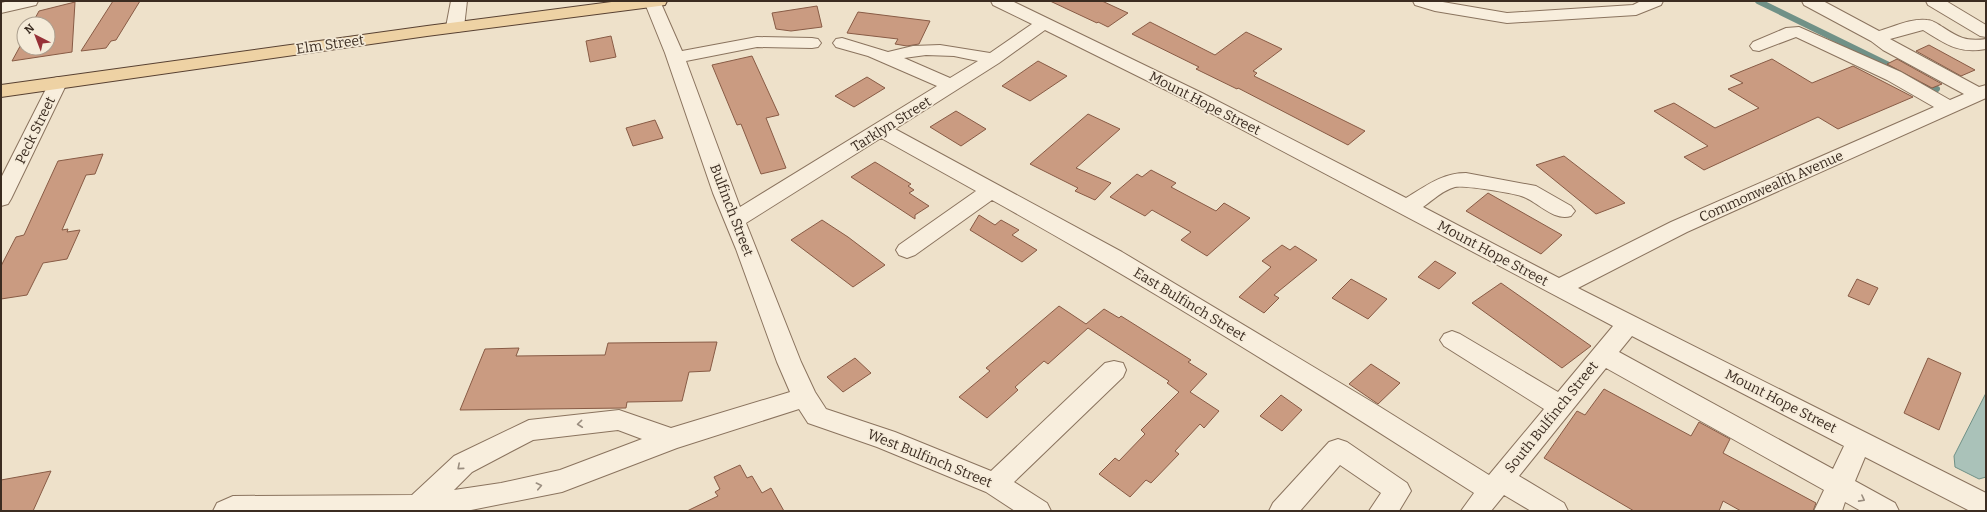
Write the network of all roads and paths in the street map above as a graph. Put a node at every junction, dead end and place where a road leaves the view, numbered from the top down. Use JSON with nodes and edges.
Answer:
{"nodes":[{"id":1,"x":30,"y":1,"type":"edge"},
{"id":2,"x":459,"y":1,"type":"edge"},
{"id":3,"x":655,"y":1,"type":"edge"},
{"id":4,"x":999,"y":1,"type":"edge"},
{"id":5,"x":1421,"y":1,"type":"edge"},
{"id":6,"x":1487,"y":1,"type":"edge"},
{"id":7,"x":1655,"y":1,"type":"edge"},
{"id":8,"x":1810,"y":1,"type":"edge"},
{"id":9,"x":1934,"y":1,"type":"edge"},
{"id":10,"x":1,"y":8,"type":"edge"},
{"id":11,"x":1961,"y":17,"type":"junction"},
{"id":12,"x":1514,"y":18,"type":"junction"},
{"id":13,"x":1044,"y":23,"type":"junction"},
{"id":14,"x":1927,"y":25,"type":"junction"},
{"id":15,"x":456,"y":27,"type":"junction"},
{"id":16,"x":1986,"y":32,"type":"edge"},
{"id":17,"x":1877,"y":37,"type":"junction"},
{"id":18,"x":812,"y":43,"type":"dead end"},
{"id":19,"x":842,"y":43,"type":"dead end"},
{"id":20,"x":1986,"y":44,"type":"edge"},
{"id":21,"x":1759,"y":46,"type":"dead end"},
{"id":22,"x":675,"y":58,"type":"junction"},
{"id":23,"x":887,"y":58,"type":"junction"},
{"id":24,"x":993,"y":59,"type":"junction"},
{"id":25,"x":58,"y":83,"type":"junction"},
{"id":26,"x":951,"y":85,"type":"junction"},
{"id":27,"x":1,"y":90,"type":"edge"},
{"id":28,"x":1982,"y":92,"type":"edge"},
{"id":29,"x":1949,"y":107,"type":"junction"},
{"id":30,"x":882,"y":130,"type":"junction"},
{"id":31,"x":991,"y":190,"type":"junction"},
{"id":32,"x":1,"y":198,"type":"edge"},
{"id":33,"x":1407,"y":207,"type":"junction"},
{"id":34,"x":1564,"y":211,"type":"dead end"},
{"id":35,"x":735,"y":220,"type":"junction"},
{"id":36,"x":907,"y":250,"type":"dead end"},
{"id":37,"x":1558,"y":288,"type":"junction"},
{"id":38,"x":1628,"y":324,"type":"junction"},
{"id":39,"x":1452,"y":340,"type":"dead end"},
{"id":40,"x":1603,"y":355,"type":"junction"},
{"id":41,"x":1114,"y":370,"type":"dead end"},
{"id":42,"x":1560,"y":406,"type":"junction"},
{"id":43,"x":811,"y":407,"type":"junction"},
{"id":44,"x":671,"y":440,"type":"junction"},
{"id":45,"x":1860,"y":441,"type":"junction"},
{"id":46,"x":995,"y":484,"type":"junction"},
{"id":47,"x":1496,"y":484,"type":"junction"},
{"id":48,"x":1839,"y":486,"type":"junction"},
{"id":49,"x":493,"y":502,"type":"edge"},
{"id":50,"x":1986,"y":506,"type":"edge"},
{"id":51,"x":406,"y":508,"type":"edge"},
{"id":52,"x":310,"y":509,"type":"edge"},
{"id":53,"x":227,"y":511,"type":"edge"},
{"id":54,"x":1037,"y":511,"type":"edge"},
{"id":55,"x":1283,"y":511,"type":"edge"},
{"id":56,"x":1383,"y":511,"type":"edge"},
{"id":57,"x":1475,"y":511,"type":"edge"},
{"id":58,"x":1554,"y":511,"type":"edge"},
{"id":59,"x":1828,"y":511,"type":"edge"},
{"id":60,"x":1885,"y":511,"type":"edge"}],
"edges":[{"from":1,"to":10,"type":"street"},
{"from":2,"to":15,"type":"street"},
{"from":3,"to":15,"type":"main road","name":"Elm Street"},
{"from":3,"to":22,"type":"street","name":"Bulfinch Street"},
{"from":4,"to":13,"type":"street","name":"Mount Hope Street"},
{"from":5,"to":12,"type":"street"},
{"from":6,"to":12,"type":"street"},
{"from":7,"to":12,"type":"street"},
{"from":8,"to":17,"type":"street"},
{"from":9,"to":11,"type":"street"},
{"from":11,"to":14,"type":"street"},
{"from":11,"to":16,"type":"street"},
{"from":13,"to":24,"type":"street","name":"Tarklyn Street"},
{"from":13,"to":33,"type":"street","name":"Mount Hope Street"},
{"from":14,"to":17,"type":"street"},
{"from":14,"to":20,"type":"street"},
{"from":15,"to":25,"type":"main road","name":"Elm Street"},
{"from":17,"to":28,"type":"street"},
{"from":18,"to":22,"type":"street"},
{"from":19,"to":23,"type":"street"},
{"from":21,"to":29,"type":"street"},
{"from":22,"to":35,"type":"street","name":"Bulfinch Street"},
{"from":23,"to":24,"type":"street"},
{"from":23,"to":26,"type":"street"},
{"from":24,"to":26,"type":"street","name":"Tarklyn Street"},
{"from":25,"to":27,"type":"main road","name":"Elm Street"},
{"from":25,"to":32,"type":"street","name":"Peck Street"},
{"from":26,"to":30,"type":"street","name":"Tarklyn Street"},
{"from":28,"to":29,"type":"street","name":"Commonwealth Avenue"},
{"from":29,"to":37,"type":"street","name":"Commonwealth Avenue"},
{"from":30,"to":31,"type":"street","name":"East Bulfinch Street"},
{"from":30,"to":35,"type":"street","name":"Tarklyn Street"},
{"from":31,"to":36,"type":"street"},
{"from":31,"to":47,"type":"street","name":"East Bulfinch Street"},
{"from":33,"to":34,"type":"street"},
{"from":33,"to":37,"type":"street","name":"Mount Hope Street"},
{"from":35,"to":43,"type":"street","name":"Bulfinch Street"},
{"from":37,"to":38,"type":"street","name":"Mount Hope Street"},
{"from":38,"to":40,"type":"street","name":"South Bulfinch Street"},
{"from":38,"to":45,"type":"street","name":"Mount Hope Street"},
{"from":39,"to":42,"type":"street"},
{"from":40,"to":42,"type":"street","name":"South Bulfinch Street"},
{"from":40,"to":48,"type":"street"},
{"from":41,"to":46,"type":"street"},
{"from":42,"to":47,"type":"street","name":"South Bulfinch Street"},
{"from":43,"to":44,"type":"street"},
{"from":43,"to":46,"type":"street","name":"West Bulfinch Street"},
{"from":49,"to":44,"type":"street","one_way":true},
{"from":44,"to":51,"type":"street","one_way":true},
{"from":45,"to":48,"type":"street"},
{"from":45,"to":50,"type":"street","name":"Mount Hope Street"},
{"from":46,"to":54,"type":"street","name":"West Bulfinch Street"},
{"from":47,"to":57,"type":"street","name":"South Bulfinch Street"},
{"from":47,"to":58,"type":"street","name":"East Bulfinch Street"},
{"from":48,"to":59,"type":"street"},
{"from":48,"to":60,"type":"street","one_way":true},
{"from":49,"to":51,"type":"street"},
{"from":51,"to":52,"type":"street"},
{"from":52,"to":53,"type":"street"},
{"from":55,"to":56,"type":"street"}]}
